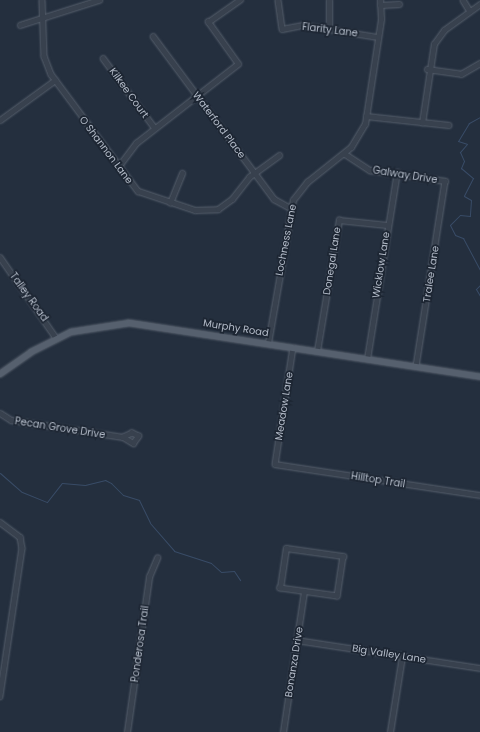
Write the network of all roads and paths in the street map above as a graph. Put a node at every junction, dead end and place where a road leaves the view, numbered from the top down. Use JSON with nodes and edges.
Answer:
{"nodes":[{"id":1,"x":42,"y":0,"type":"edge"},
{"id":2,"x":99,"y":0,"type":"edge"},
{"id":3,"x":240,"y":0,"type":"edge"},
{"id":4,"x":278,"y":0,"type":"edge"},
{"id":5,"x":329,"y":0,"type":"edge"},
{"id":6,"x":463,"y":0,"type":"edge"},
{"id":7,"x":380,"y":2,"type":"edge"},
{"id":8,"x":399,"y":4,"type":"dead end"},
{"id":9,"x":480,"y":4,"type":"edge"},
{"id":10,"x":470,"y":11,"type":"junction"},
{"id":11,"x":44,"y":17,"type":"junction"},
{"id":12,"x":20,"y":25,"type":"dead end"},
{"id":13,"x":329,"y":29,"type":"junction"},
{"id":14,"x":152,"y":36,"type":"dead end"},
{"id":15,"x":378,"y":37,"type":"junction"},
{"id":16,"x":103,"y":58,"type":"dead end"},
{"id":17,"x":480,"y":63,"type":"edge"},
{"id":18,"x":427,"y":69,"type":"junction"},
{"id":19,"x":55,"y":80,"type":"junction"},
{"id":20,"x":197,"y":96,"type":"junction"},
{"id":21,"x":366,"y":116,"type":"junction"},
{"id":22,"x":0,"y":120,"type":"edge"},
{"id":23,"x":422,"y":123,"type":"junction"},
{"id":24,"x":449,"y":125,"type":"dead end"},
{"id":25,"x":154,"y":128,"type":"junction"},
{"id":26,"x":345,"y":154,"type":"junction"},
{"id":27,"x":279,"y":155,"type":"dead end"},
{"id":28,"x":118,"y":167,"type":"junction"},
{"id":29,"x":397,"y":172,"type":"junction"},
{"id":30,"x":182,"y":173,"type":"dead end"},
{"id":31,"x":255,"y":173,"type":"junction"},
{"id":32,"x":446,"y":181,"type":"joint"},
{"id":33,"x":170,"y":203,"type":"junction"},
{"id":34,"x":290,"y":208,"type":"junction"},
{"id":35,"x":387,"y":225,"type":"junction"},
{"id":36,"x":0,"y":257,"type":"edge"},
{"id":37,"x":56,"y":338,"type":"junction"},
{"id":38,"x":268,"y":343,"type":"junction"},
{"id":39,"x":294,"y":347,"type":"junction"},
{"id":40,"x":317,"y":351,"type":"junction"},
{"id":41,"x":367,"y":359,"type":"junction"},
{"id":42,"x":416,"y":366,"type":"junction"},
{"id":43,"x":0,"y":374,"type":"edge"},
{"id":44,"x":480,"y":377,"type":"edge"},
{"id":45,"x":0,"y":413,"type":"edge"},
{"id":46,"x":123,"y":437,"type":"dead end"},
{"id":47,"x":275,"y":464,"type":"joint"},
{"id":48,"x":480,"y":495,"type":"edge"},
{"id":49,"x":0,"y":522,"type":"edge"},
{"id":50,"x":156,"y":558,"type":"dead end"},
{"id":51,"x":304,"y":592,"type":"junction"},
{"id":52,"x":297,"y":640,"type":"junction"},
{"id":53,"x":402,"y":656,"type":"junction"},
{"id":54,"x":480,"y":668,"type":"edge"},
{"id":55,"x":0,"y":696,"type":"edge"},
{"id":56,"x":127,"y":732,"type":"edge"},
{"id":57,"x":283,"y":732,"type":"edge"},
{"id":58,"x":390,"y":732,"type":"edge"}],
"edges":[{"from":1,"to":11,"type":"street","name":"O Shannon Lane"},
{"from":2,"to":11,"type":"street"},
{"from":3,"to":20,"type":"street"},
{"from":4,"to":13,"type":"street","name":"Flarity Lane"},
{"from":5,"to":13,"type":"street"},
{"from":6,"to":10,"type":"street"},
{"from":7,"to":8,"type":"street"},
{"from":7,"to":15,"type":"street","name":"Lochness Lane"},
{"from":9,"to":10,"type":"street"},
{"from":10,"to":18,"type":"street"},
{"from":11,"to":12,"type":"street"},
{"from":11,"to":19,"type":"street","name":"O Shannon Lane"},
{"from":13,"to":15,"type":"street","name":"Flarity Lane"},
{"from":14,"to":20,"type":"street","name":"Waterford Place"},
{"from":15,"to":21,"type":"street","name":"Lochness Lane"},
{"from":16,"to":25,"type":"street","name":"Kilkee Court"},
{"from":17,"to":18,"type":"street"},
{"from":18,"to":23,"type":"street"},
{"from":19,"to":22,"type":"street"},
{"from":19,"to":28,"type":"street","name":"O Shannon Lane"},
{"from":20,"to":25,"type":"street"},
{"from":20,"to":31,"type":"street","name":"Waterford Place"},
{"from":21,"to":23,"type":"street"},
{"from":21,"to":26,"type":"street","name":"Lochness Lane"},
{"from":23,"to":24,"type":"street"},
{"from":25,"to":28,"type":"street"},
{"from":26,"to":29,"type":"street","name":"Galway Drive"},
{"from":26,"to":34,"type":"street","name":"Lochness Lane"},
{"from":27,"to":31,"type":"street","name":"O Shannon Lane"},
{"from":28,"to":33,"type":"street","name":"O Shannon Lane"},
{"from":29,"to":32,"type":"street","name":"Galway Drive"},
{"from":29,"to":35,"type":"street","name":"Wicklow Lane"},
{"from":30,"to":33,"type":"street"},
{"from":31,"to":33,"type":"street","name":"O Shannon Lane"},
{"from":31,"to":34,"type":"street","name":"Waterford Place"},
{"from":32,"to":42,"type":"street","name":"Tralee Lane"},
{"from":34,"to":38,"type":"street","name":"Lochness Lane"},
{"from":35,"to":40,"type":"street","name":"Donegal Lane"},
{"from":35,"to":41,"type":"street","name":"Wicklow Lane"},
{"from":36,"to":37,"type":"street","name":"Talley Road"},
{"from":37,"to":38,"type":"main road","name":"Murphy Road"},
{"from":37,"to":43,"type":"main road","name":"Murphy Road"},
{"from":38,"to":39,"type":"main road","name":"Murphy Road"},
{"from":39,"to":40,"type":"main road","name":"Murphy Road"},
{"from":39,"to":47,"type":"street","name":"Meadow Lane"},
{"from":40,"to":41,"type":"main road","name":"Murphy Road"},
{"from":41,"to":42,"type":"main road","name":"Murphy Road"},
{"from":42,"to":44,"type":"main road","name":"Murphy Road"},
{"from":45,"to":46,"type":"street","name":"Pecan Grove Drive"},
{"from":47,"to":48,"type":"street","name":"Hilltop Trail"},
{"from":49,"to":55,"type":"street"},
{"from":50,"to":56,"type":"street","name":"Ponderosa Trail"},
{"from":51,"to":51,"type":"street"},
{"from":51,"to":52,"type":"street","name":"Bonanza Drive"},
{"from":52,"to":53,"type":"street","name":"Big Valley Lane"},
{"from":52,"to":57,"type":"street","name":"Bonanza Drive"},
{"from":53,"to":54,"type":"street","name":"Big Valley Lane"},
{"from":53,"to":58,"type":"street"}]}
